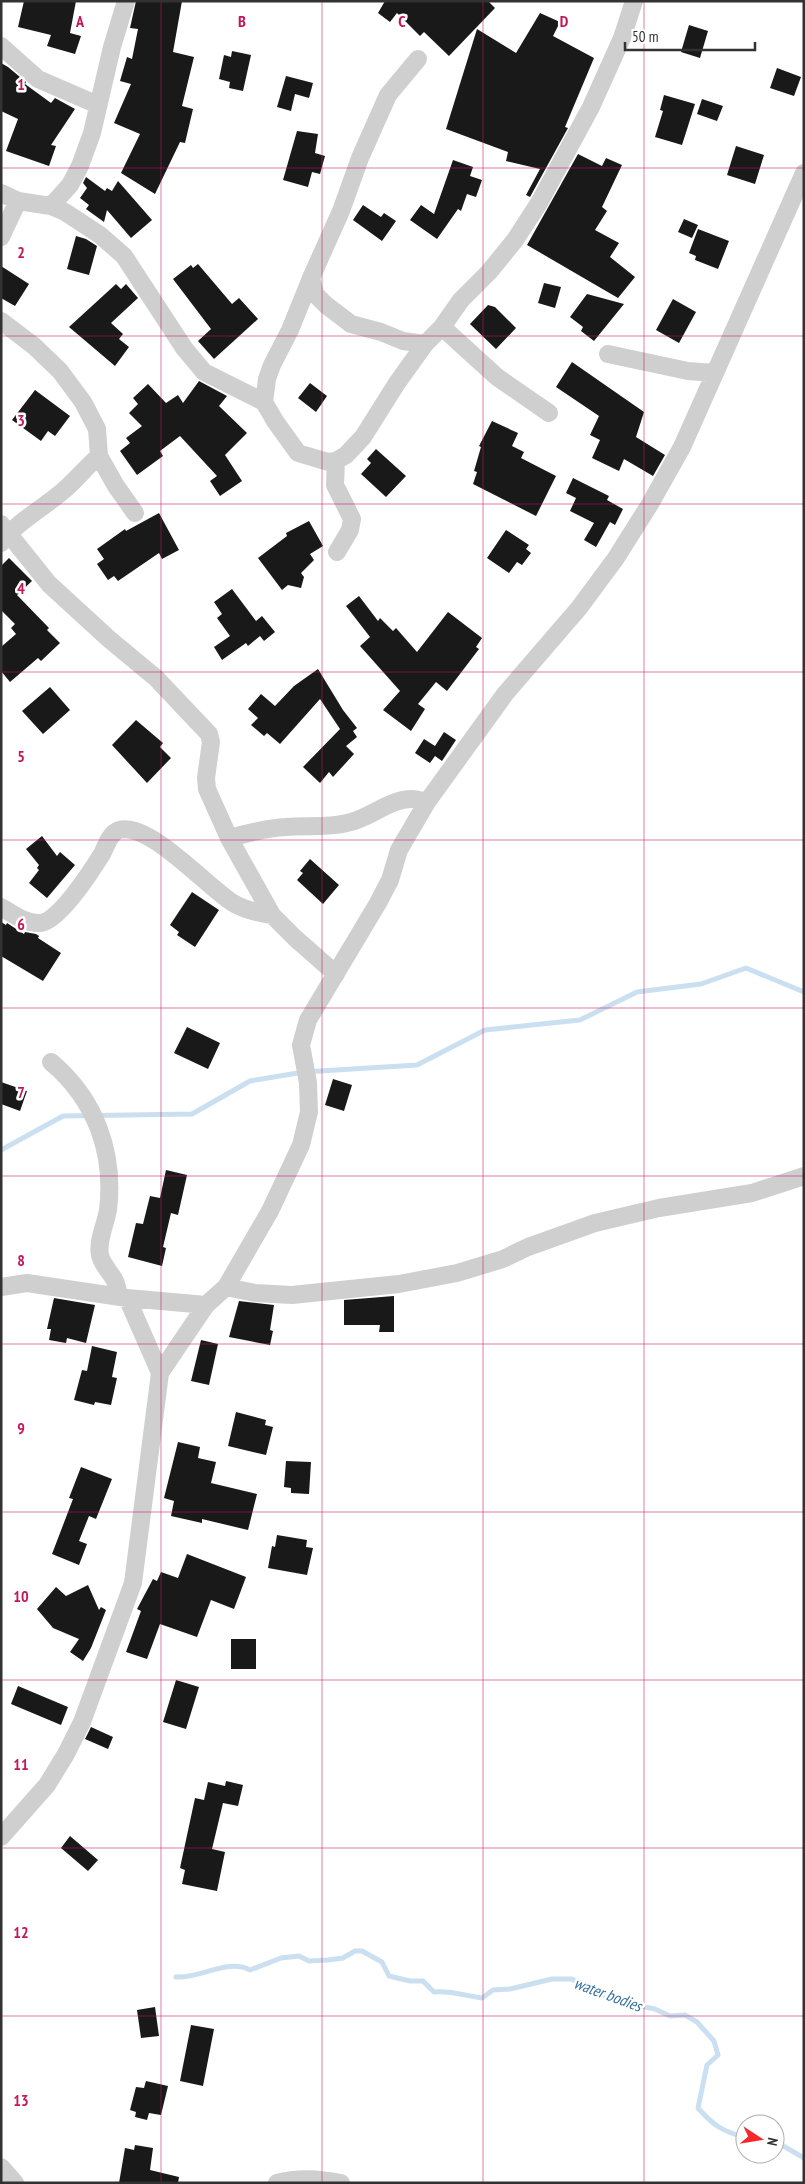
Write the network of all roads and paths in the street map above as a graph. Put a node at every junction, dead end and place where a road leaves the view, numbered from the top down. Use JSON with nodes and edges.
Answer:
{"nodes":[{"id":1,"x":126,"y":1,"type":"edge"},
{"id":2,"x":634,"y":1,"type":"edge"},
{"id":3,"x":1,"y":46,"type":"edge"},
{"id":4,"x":418,"y":58,"type":"dead end"},
{"id":5,"x":98,"y":105,"type":"junction"},
{"id":6,"x":804,"y":173,"type":"edge"},
{"id":7,"x":1,"y":193,"type":"edge"},
{"id":8,"x":18,"y":201,"type":"junction"},
{"id":9,"x":51,"y":206,"type":"junction"},
{"id":10,"x":1,"y":237,"type":"edge"},
{"id":11,"x":311,"y":278,"type":"junction"},
{"id":12,"x":1,"y":321,"type":"edge"},
{"id":13,"x":442,"y":327,"type":"junction"},
{"id":14,"x":425,"y":344,"type":"junction"},
{"id":15,"x":608,"y":354,"type":"dead end"},
{"id":16,"x":714,"y":373,"type":"junction"},
{"id":17,"x":264,"y":402,"type":"junction"},
{"id":18,"x":549,"y":413,"type":"dead end"},
{"id":19,"x":99,"y":456,"type":"junction"},
{"id":20,"x":336,"y":461,"type":"junction"},
{"id":21,"x":135,"y":513,"type":"dead end"},
{"id":22,"x":4,"y":533,"type":"edge"},
{"id":23,"x":336,"y":552,"type":"dead end"},
{"id":24,"x":427,"y":802,"type":"junction"},
{"id":25,"x":229,"y":838,"type":"junction"},
{"id":26,"x":1,"y":907,"type":"edge"},
{"id":27,"x":272,"y":916,"type":"junction"},
{"id":28,"x":336,"y":974,"type":"junction"},
{"id":29,"x":51,"y":1062,"type":"dead end"},
{"id":30,"x":804,"y":1176,"type":"edge"},
{"id":31,"x":1,"y":1287,"type":"edge"},
{"id":32,"x":226,"y":1287,"type":"junction"},
{"id":33,"x":123,"y":1297,"type":"junction"},
{"id":34,"x":206,"y":1305,"type":"junction"},
{"id":35,"x":160,"y":1373,"type":"junction"},
{"id":36,"x":1,"y":1837,"type":"edge"},
{"id":37,"x":1,"y":2167,"type":"edge"},
{"id":38,"x":15,"y":2183,"type":"edge"},
{"id":39,"x":277,"y":2183,"type":"edge"},
{"id":40,"x":341,"y":2183,"type":"edge"}],
"edges":[{"from":1,"to":5,"type":"street"},
{"from":2,"to":13,"type":"street"},
{"from":3,"to":5,"type":"street"},
{"from":4,"to":11,"type":"street"},
{"from":5,"to":9,"type":"street"},
{"from":6,"to":16,"type":"street"},
{"from":7,"to":8,"type":"street"},
{"from":8,"to":9,"type":"street"},
{"from":8,"to":10,"type":"street"},
{"from":9,"to":17,"type":"street"},
{"from":11,"to":14,"type":"street"},
{"from":11,"to":17,"type":"street"},
{"from":12,"to":19,"type":"street"},
{"from":13,"to":14,"type":"street"},
{"from":13,"to":18,"type":"street"},
{"from":14,"to":20,"type":"street"},
{"from":15,"to":16,"type":"street"},
{"from":16,"to":24,"type":"street"},
{"from":17,"to":20,"type":"street"},
{"from":19,"to":21,"type":"street"},
{"from":19,"to":22,"type":"street"},
{"from":20,"to":23,"type":"street"},
{"from":22,"to":25,"type":"street"},
{"from":24,"to":25,"type":"street"},
{"from":24,"to":28,"type":"street"},
{"from":25,"to":27,"type":"street"},
{"from":26,"to":27,"type":"street"},
{"from":27,"to":28,"type":"street"},
{"from":28,"to":32,"type":"street"},
{"from":29,"to":33,"type":"street"},
{"from":30,"to":32,"type":"street"},
{"from":31,"to":33,"type":"street"},
{"from":32,"to":34,"type":"street"},
{"from":33,"to":34,"type":"street"},
{"from":33,"to":35,"type":"street"},
{"from":34,"to":35,"type":"street"},
{"from":35,"to":36,"type":"street"},
{"from":37,"to":38,"type":"street"},
{"from":39,"to":40,"type":"street"}]}
